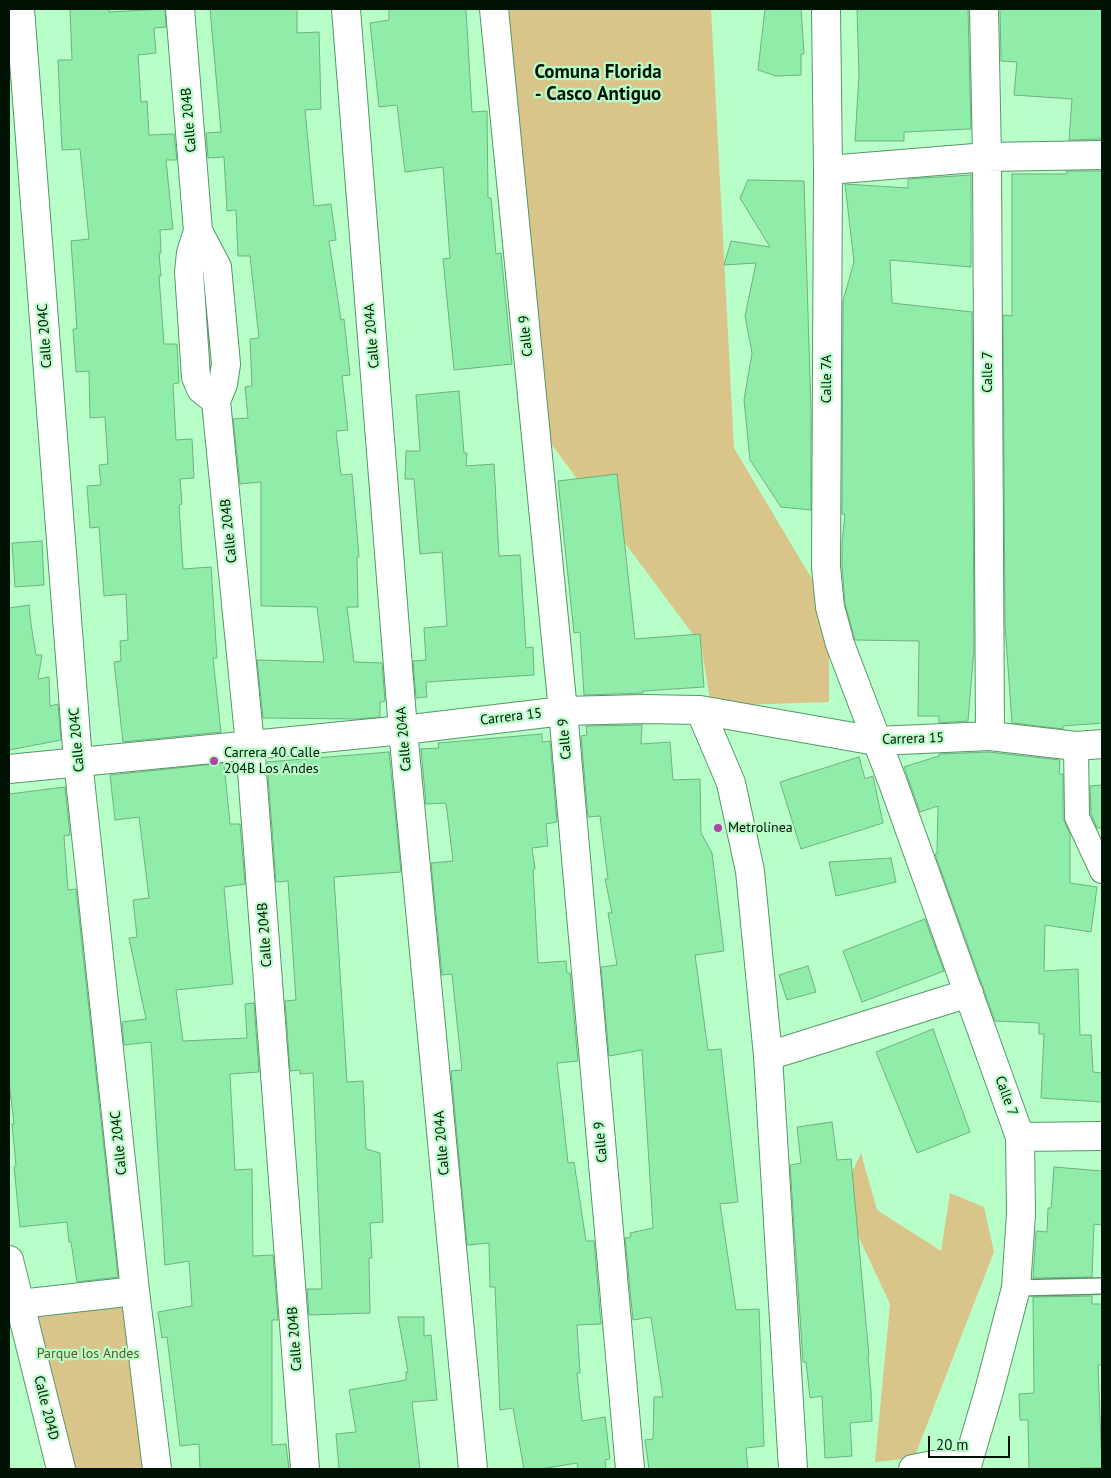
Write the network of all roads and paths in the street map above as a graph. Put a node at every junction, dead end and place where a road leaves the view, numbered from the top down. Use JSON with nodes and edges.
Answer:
{"nodes":[{"id":1,"x":20,"y":9,"type":"edge"},
{"id":2,"x":180,"y":9,"type":"edge"},
{"id":3,"x":346,"y":9,"type":"edge"},
{"id":4,"x":494,"y":9,"type":"edge"},
{"id":5,"x":826,"y":9,"type":"edge"},
{"id":6,"x":984,"y":9,"type":"edge"},
{"id":7,"x":1102,"y":155,"type":"edge"},
{"id":8,"x":987,"y":157,"type":"junction"},
{"id":9,"x":828,"y":170,"type":"junction"},
{"id":10,"x":700,"y":710,"type":"junction"},
{"id":11,"x":563,"y":711,"type":"junction"},
{"id":12,"x":403,"y":730,"type":"junction"},
{"id":13,"x":990,"y":736,"type":"junction"},
{"id":14,"x":876,"y":741,"type":"junction"},
{"id":15,"x":250,"y":745,"type":"junction"},
{"id":16,"x":1089,"y":745,"type":"edge"},
{"id":17,"x":78,"y":761,"type":"junction"},
{"id":18,"x":9,"y":770,"type":"edge"},
{"id":19,"x":1102,"y":871,"type":"edge"},
{"id":20,"x":969,"y":993,"type":"junction"},
{"id":21,"x":768,"y":1056,"type":"junction"},
{"id":22,"x":1102,"y":1136,"type":"edge"},
{"id":23,"x":1020,"y":1137,"type":"junction"},
{"id":24,"x":9,"y":1260,"type":"edge"},
{"id":25,"x":1102,"y":1286,"type":"edge"},
{"id":26,"x":1016,"y":1288,"type":"junction"},
{"id":27,"x":135,"y":1291,"type":"junction"},
{"id":28,"x":20,"y":1304,"type":"junction"},
{"id":29,"x":792,"y":1458,"type":"edge"},
{"id":30,"x":971,"y":1468,"type":"edge"},
{"id":31,"x":61,"y":1469,"type":"edge"},
{"id":32,"x":158,"y":1469,"type":"edge"},
{"id":33,"x":305,"y":1469,"type":"edge"},
{"id":34,"x":473,"y":1469,"type":"edge"},
{"id":35,"x":630,"y":1469,"type":"edge"},
{"id":36,"x":809,"y":1469,"type":"edge"},
{"id":37,"x":914,"y":1469,"type":"edge"}],
"edges":[{"from":1,"to":17,"type":"street","name":"Calle 204C"},
{"from":2,"to":15,"type":"street","name":"Calle 204B"},
{"from":3,"to":12,"type":"street","name":"Calle 204A"},
{"from":4,"to":11,"type":"street","name":"Calle 9"},
{"from":5,"to":9,"type":"street","name":"Calle 7A"},
{"from":6,"to":8,"type":"street","name":"Calle 7"},
{"from":7,"to":8,"type":"street"},
{"from":8,"to":9,"type":"street"},
{"from":8,"to":13,"type":"street","name":"Calle 7"},
{"from":9,"to":14,"type":"street","name":"Calle 7A"},
{"from":10,"to":11,"type":"street","name":"Carrera 15"},
{"from":10,"to":14,"type":"street","name":"Carrera 15"},
{"from":10,"to":21,"type":"street"},
{"from":11,"to":12,"type":"street","name":"Carrera 15"},
{"from":11,"to":35,"type":"street","name":"Calle 9"},
{"from":12,"to":15,"type":"street","name":"Carrera 15"},
{"from":12,"to":34,"type":"street","name":"Calle 204A"},
{"from":13,"to":14,"type":"street","name":"Carrera 15"},
{"from":13,"to":16,"type":"street","name":"Carrera 15"},
{"from":14,"to":20,"type":"street","name":"Calle 7"},
{"from":15,"to":17,"type":"street","name":"Carrera 15"},
{"from":15,"to":33,"type":"street","name":"Calle 204B"},
{"from":16,"to":19,"type":"street"},
{"from":17,"to":18,"type":"street","name":"Carrera 15"},
{"from":17,"to":27,"type":"street","name":"Calle 204C"},
{"from":20,"to":21,"type":"street"},
{"from":20,"to":23,"type":"street","name":"Calle 7"},
{"from":21,"to":29,"type":"street"},
{"from":22,"to":23,"type":"street"},
{"from":23,"to":26,"type":"street","name":"Calle 7"},
{"from":24,"to":28,"type":"street","name":"Calle 204D"},
{"from":25,"to":26,"type":"lane"},
{"from":26,"to":30,"type":"street","name":"Calle 7"},
{"from":27,"to":28,"type":"street"},
{"from":27,"to":32,"type":"street","name":"Calle 204C"},
{"from":28,"to":31,"type":"street","name":"Calle 204D"},
{"from":29,"to":36,"type":"street"},
{"from":30,"to":37,"type":"street"}]}
